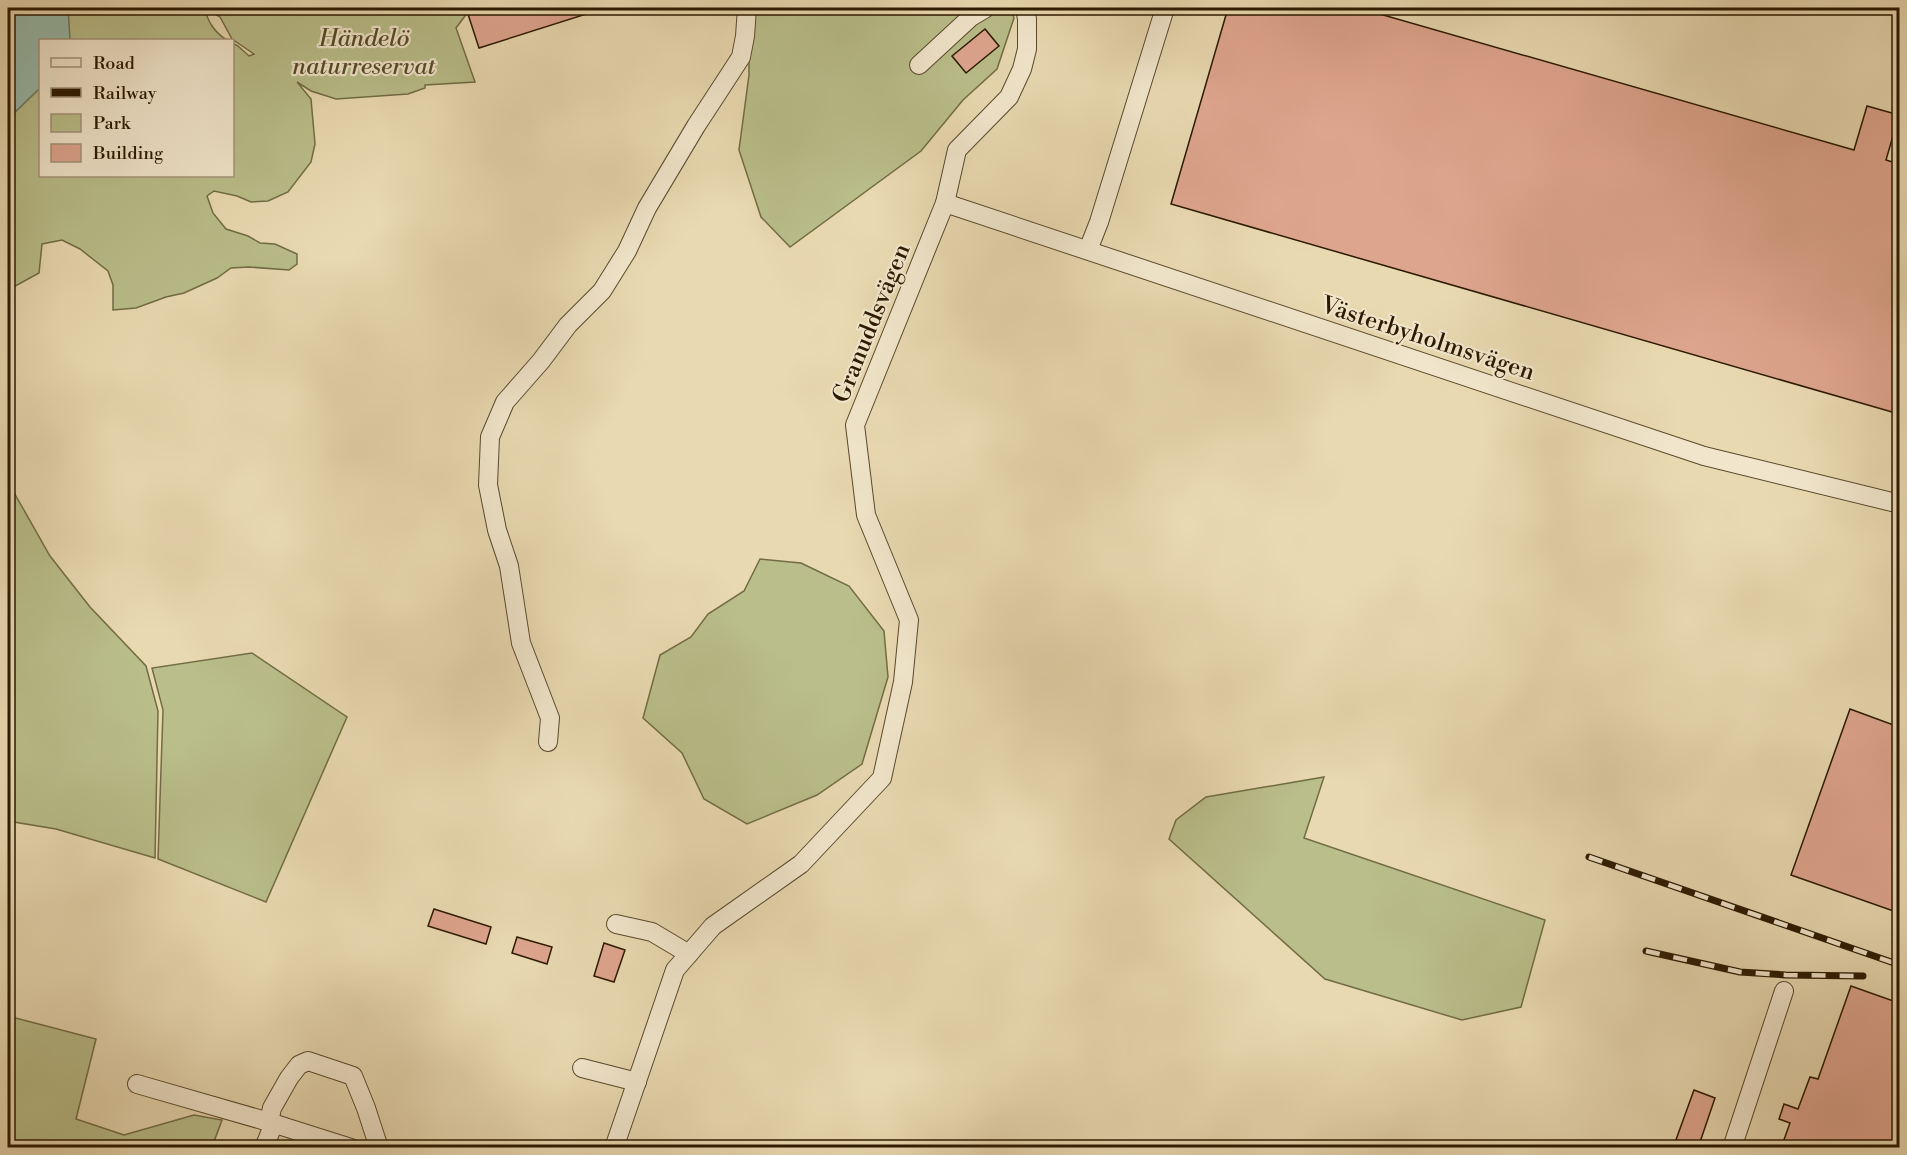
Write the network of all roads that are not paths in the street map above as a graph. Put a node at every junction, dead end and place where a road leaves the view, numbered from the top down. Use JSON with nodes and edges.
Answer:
{"nodes":[{"id":1,"x":747,"y":8,"type":"edge"},
{"id":2,"x":986,"y":8,"type":"edge"},
{"id":3,"x":1025,"y":8,"type":"edge"},
{"id":4,"x":1165,"y":8,"type":"edge"},
{"id":5,"x":919,"y":65,"type":"dead end"},
{"id":6,"x":945,"y":203,"type":"junction"},
{"id":7,"x":1088,"y":250,"type":"junction"},
{"id":8,"x":1899,"y":504,"type":"edge"},
{"id":9,"x":548,"y":742,"type":"dead end"},
{"id":10,"x":616,"y":924,"type":"dead end"},
{"id":11,"x":689,"y":954,"type":"junction"},
{"id":12,"x":1784,"y":991,"type":"dead end"},
{"id":13,"x":582,"y":1068,"type":"dead end"},
{"id":14,"x":637,"y":1082,"type":"junction"},
{"id":15,"x":137,"y":1084,"type":"dead end"},
{"id":16,"x":272,"y":1123,"type":"junction"},
{"id":17,"x":264,"y":1148,"type":"edge"},
{"id":18,"x":351,"y":1148,"type":"edge"},
{"id":19,"x":379,"y":1148,"type":"edge"},
{"id":20,"x":614,"y":1148,"type":"edge"},
{"id":21,"x":1732,"y":1148,"type":"edge"}],
"edges":[{"from":1,"to":9,"type":"street"},
{"from":2,"to":5,"type":"street"},
{"from":3,"to":6,"type":"street","name":"Granuddsvägen"},
{"from":4,"to":7,"type":"street"},
{"from":6,"to":7,"type":"street","name":"Västerbyholmsvägen"},
{"from":6,"to":11,"type":"street","name":"Granuddsvägen"},
{"from":7,"to":8,"type":"street","name":"Västerbyholmsvägen"},
{"from":10,"to":11,"type":"street"},
{"from":11,"to":14,"type":"street","name":"Granuddsvägen"},
{"from":12,"to":21,"type":"street"},
{"from":13,"to":14,"type":"street"},
{"from":14,"to":20,"type":"street","name":"Granuddsvägen"},
{"from":15,"to":16,"type":"street"},
{"from":16,"to":17,"type":"street"},
{"from":16,"to":18,"type":"street"},
{"from":16,"to":19,"type":"street"}]}
